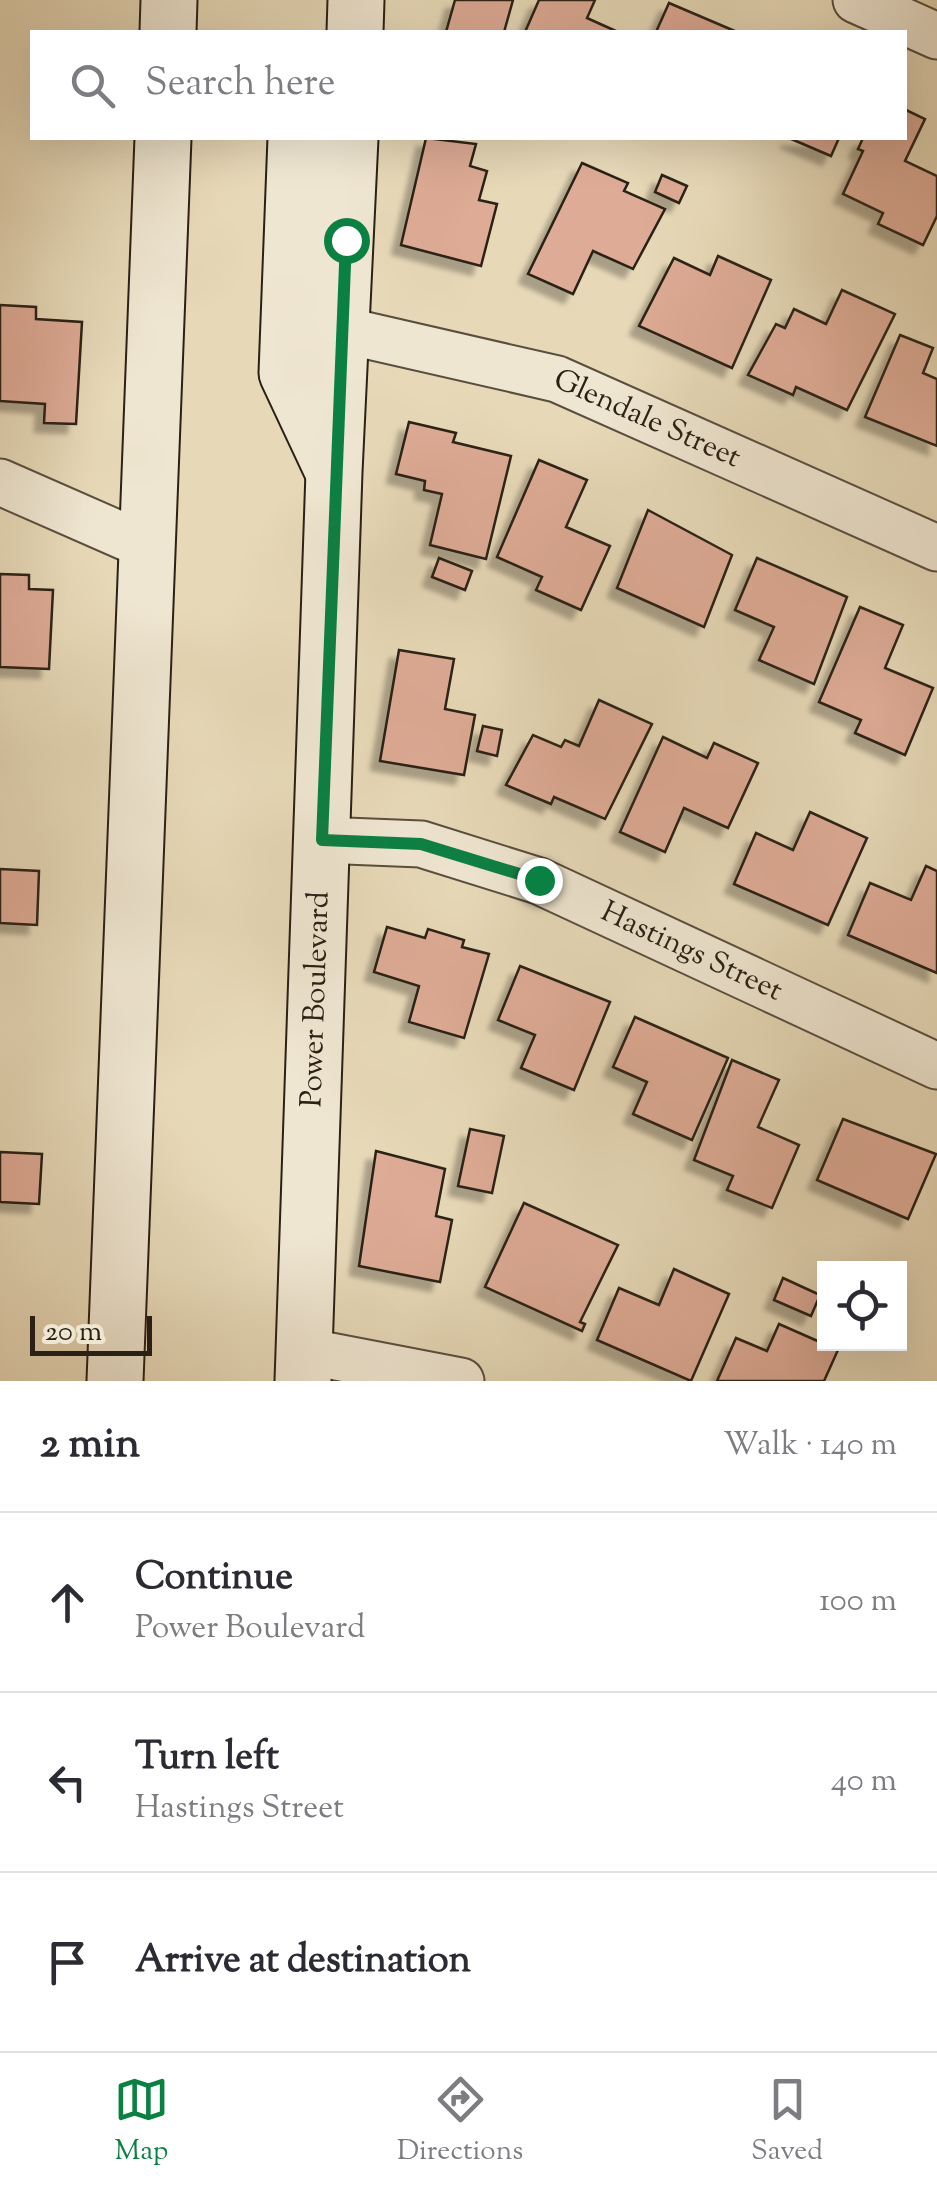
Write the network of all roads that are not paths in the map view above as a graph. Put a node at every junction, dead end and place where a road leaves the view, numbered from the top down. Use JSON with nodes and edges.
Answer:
{"nodes":[{"id":1,"x":169,"y":0,"type":"edge"},
{"id":2,"x":356,"y":0,"type":"edge"},
{"id":3,"x":856,"y":0,"type":"edge"},
{"id":4,"x":168,"y":30,"type":"edge"},
{"id":5,"x":355,"y":30,"type":"edge"},
{"id":6,"x":937,"y":36,"type":"edge"},
{"id":7,"x":163,"y":140,"type":"edge"},
{"id":8,"x":296,"y":140,"type":"edge"},
{"id":9,"x":350,"y":140,"type":"edge"},
{"id":10,"x":343,"y":330,"type":"junction"},
{"id":11,"x":334,"y":472,"type":"junction"},
{"id":12,"x":0,"y":482,"type":"edge"},
{"id":13,"x":148,"y":547,"type":"junction"},
{"id":14,"x":937,"y":548,"type":"edge"},
{"id":15,"x":322,"y":840,"type":"junction"},
{"id":16,"x":937,"y":1066,"type":"edge"},
{"id":17,"x":304,"y":1366,"type":"edge"},
{"id":18,"x":114,"y":1381,"type":"edge"},
{"id":19,"x":461,"y":1381,"type":"edge"}],
"edges":[{"from":1,"to":4,"type":"main road"},
{"from":2,"to":5,"type":"main road"},
{"from":3,"to":6,"type":"street"},
{"from":7,"to":13,"type":"main road"},
{"from":8,"to":11,"type":"main road"},
{"from":9,"to":10,"type":"main road","name":"Power Boulevard"},
{"from":10,"to":11,"type":"main road","name":"Power Boulevard"},
{"from":10,"to":14,"type":"street","name":"Glendale Street"},
{"from":11,"to":15,"type":"main road","name":"Power Boulevard"},
{"from":12,"to":13,"type":"street"},
{"from":13,"to":18,"type":"main road"},
{"from":15,"to":16,"type":"street","name":"Hastings Street"},
{"from":15,"to":17,"type":"main road","name":"Power Boulevard"},
{"from":17,"to":19,"type":"street"}]}
